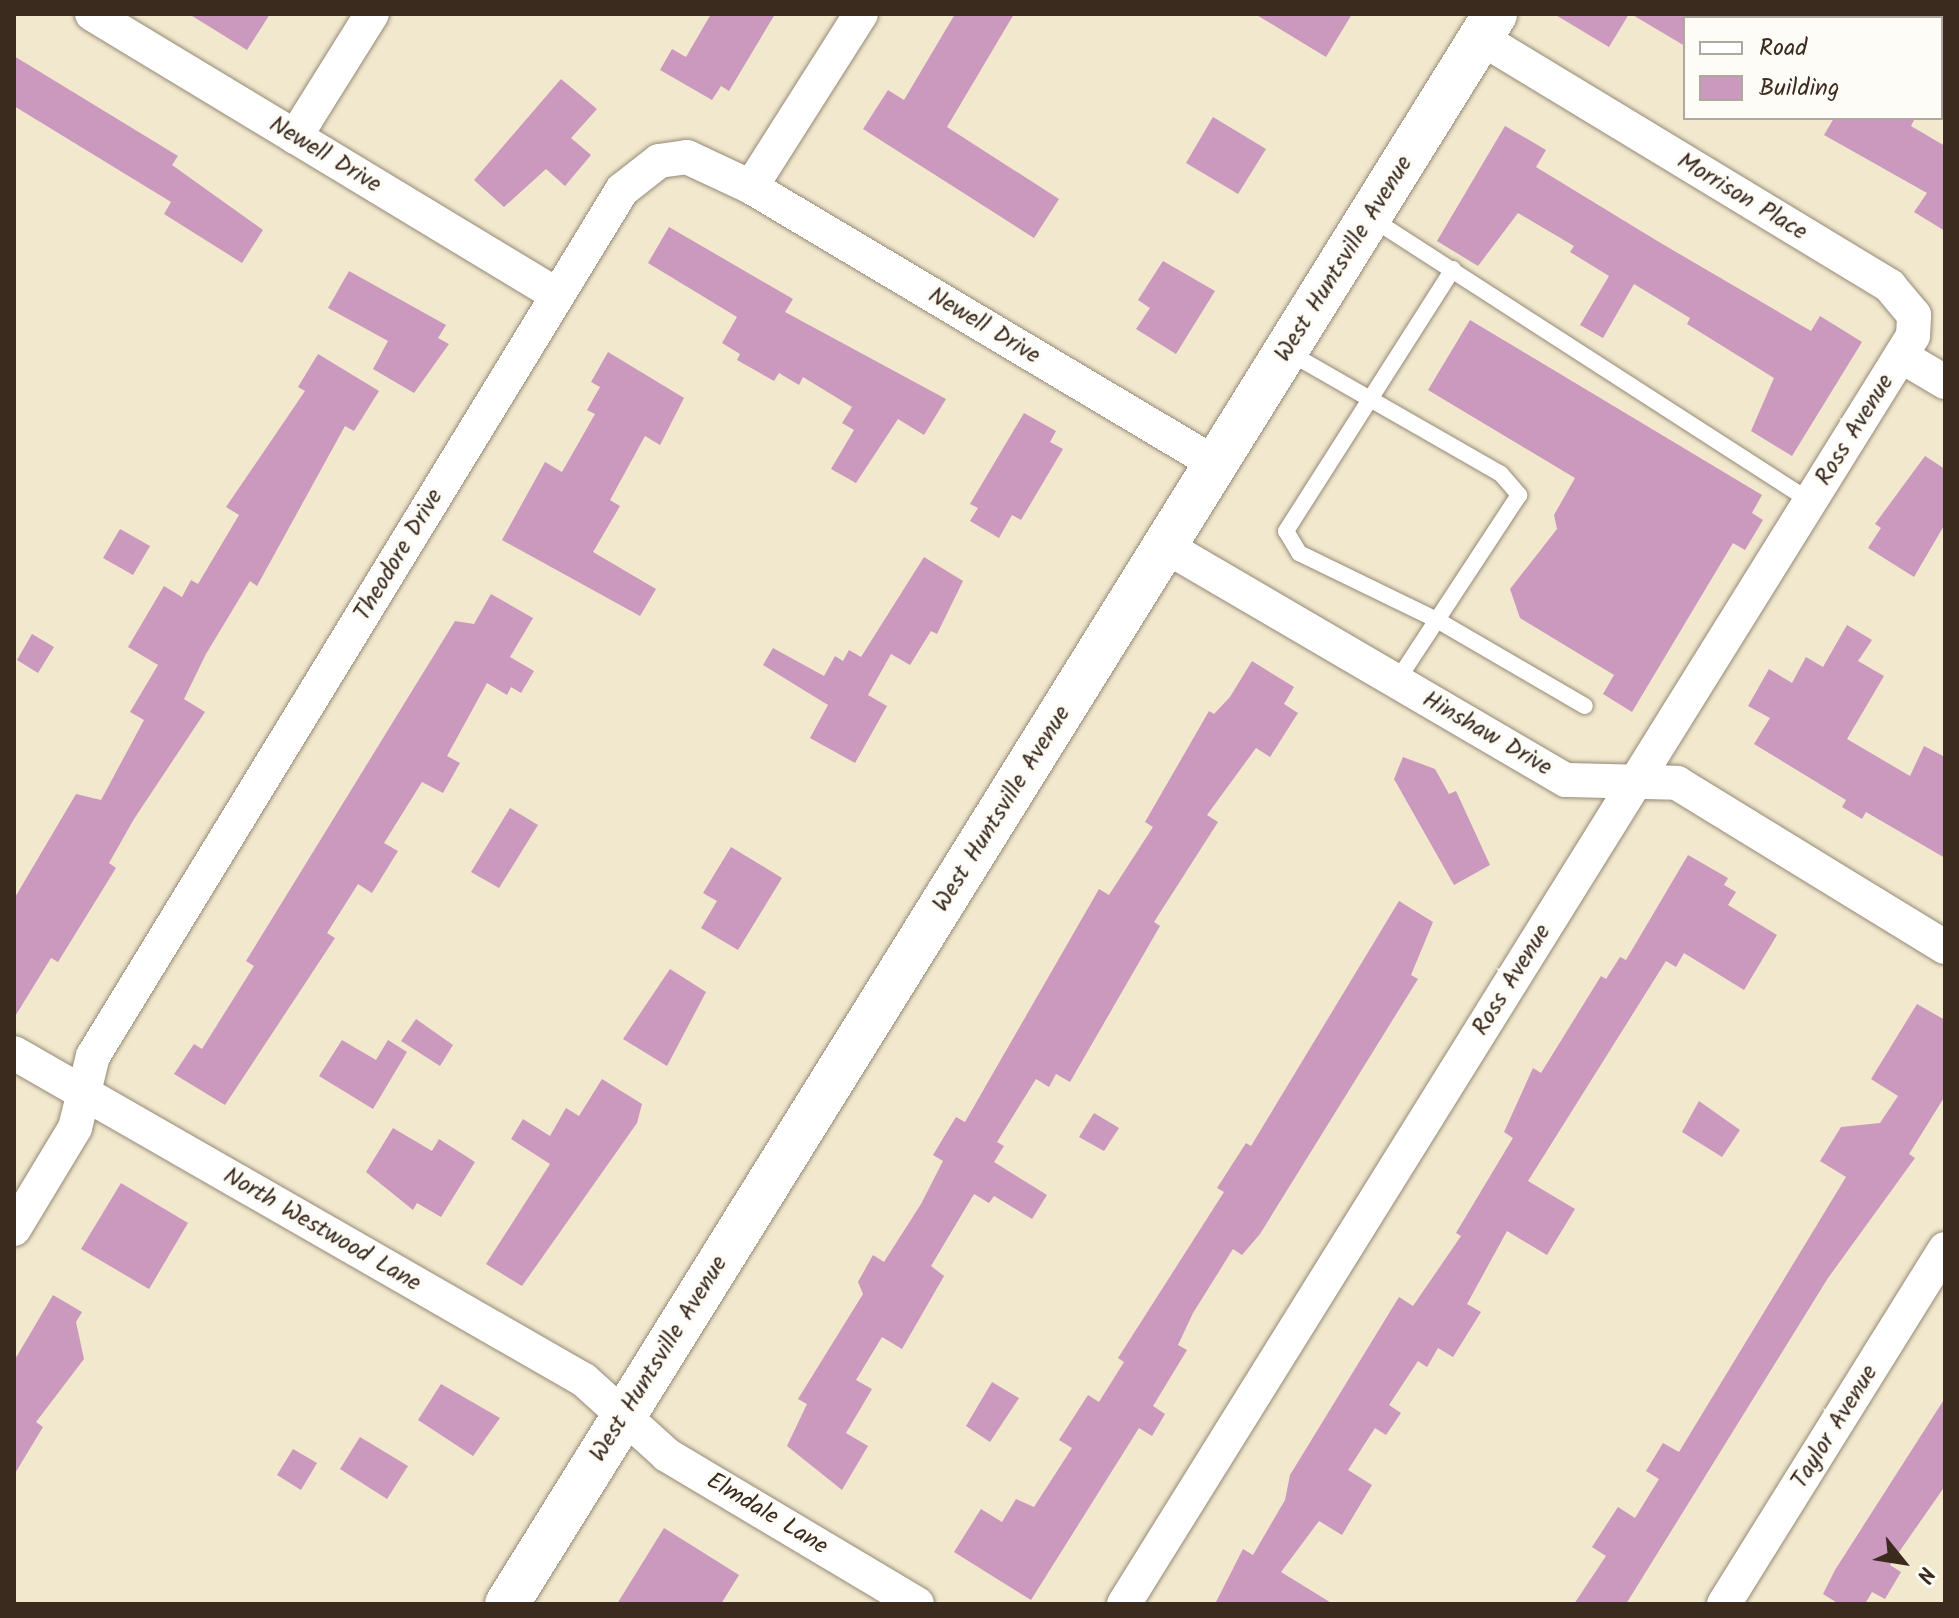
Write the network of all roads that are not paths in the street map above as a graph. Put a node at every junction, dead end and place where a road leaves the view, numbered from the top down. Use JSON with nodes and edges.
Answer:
{"nodes":[{"id":1,"x":92,"y":14,"type":"edge"},
{"id":2,"x":372,"y":14,"type":"edge"},
{"id":3,"x":861,"y":14,"type":"edge"},
{"id":4,"x":1488,"y":26,"type":"edge"},
{"id":5,"x":295,"y":137,"type":"junction"},
{"id":6,"x":751,"y":187,"type":"junction"},
{"id":7,"x":1370,"y":217,"type":"junction"},
{"id":8,"x":1453,"y":269,"type":"junction"},
{"id":9,"x":557,"y":295,"type":"junction"},
{"id":10,"x":1286,"y":351,"type":"junction"},
{"id":11,"x":1901,"y":356,"type":"junction"},
{"id":12,"x":1945,"y":382,"type":"edge"},
{"id":13,"x":1368,"y":398,"type":"junction"},
{"id":14,"x":1216,"y":464,"type":"junction"},
{"id":15,"x":1810,"y":501,"type":"junction"},
{"id":16,"x":1165,"y":546,"type":"junction"},
{"id":17,"x":1437,"y":620,"type":"junction"},
{"id":18,"x":1397,"y":681,"type":"junction"},
{"id":19,"x":1585,"y":706,"type":"dead end"},
{"id":20,"x":1635,"y":782,"type":"junction"},
{"id":21,"x":1945,"y":947,"type":"edge"},
{"id":22,"x":14,"y":1053,"type":"edge"},
{"id":23,"x":84,"y":1094,"type":"junction"},
{"id":24,"x":14,"y":1229,"type":"edge"},
{"id":25,"x":1945,"y":1249,"type":"edge"},
{"id":26,"x":624,"y":1416,"type":"junction"},
{"id":27,"x":507,"y":1604,"type":"edge"},
{"id":28,"x":917,"y":1604,"type":"edge"},
{"id":29,"x":1124,"y":1604,"type":"edge"},
{"id":30,"x":1724,"y":1604,"type":"edge"}],
"edges":[{"from":1,"to":5,"type":"street","name":"Newell Drive"},
{"from":2,"to":5,"type":"street"},
{"from":3,"to":6,"type":"street"},
{"from":4,"to":7,"type":"main road","name":"West Huntsville Avenue"},
{"from":4,"to":11,"type":"street","name":"Morrison Place"},
{"from":5,"to":9,"type":"street","name":"Newell Drive"},
{"from":6,"to":9,"type":"street","name":"Theodore Drive"},
{"from":6,"to":14,"type":"street","name":"Newell Drive"},
{"from":7,"to":8,"type":"lane"},
{"from":7,"to":10,"type":"main road","name":"West Huntsville Avenue"},
{"from":8,"to":13,"type":"lane"},
{"from":8,"to":15,"type":"lane"},
{"from":9,"to":23,"type":"street","name":"Theodore Drive"},
{"from":10,"to":13,"type":"lane"},
{"from":10,"to":14,"type":"main road","name":"West Huntsville Avenue"},
{"from":11,"to":12,"type":"street"},
{"from":11,"to":15,"type":"street","name":"Ross Avenue"},
{"from":13,"to":17,"type":"lane"},
{"from":13,"to":17,"type":"lane"},
{"from":14,"to":16,"type":"main road","name":"West Huntsville Avenue"},
{"from":15,"to":20,"type":"street","name":"Ross Avenue"},
{"from":16,"to":18,"type":"street","name":"Hinshaw Drive"},
{"from":16,"to":26,"type":"main road","name":"West Huntsville Avenue"},
{"from":17,"to":18,"type":"lane"},
{"from":17,"to":19,"type":"lane"},
{"from":18,"to":20,"type":"street","name":"Hinshaw Drive"},
{"from":20,"to":21,"type":"street","name":"Hinshaw Drive"},
{"from":20,"to":29,"type":"street","name":"Ross Avenue"},
{"from":22,"to":23,"type":"street","name":"North Westwood Lane"},
{"from":23,"to":24,"type":"street","name":"Theodore Drive"},
{"from":23,"to":26,"type":"street","name":"North Westwood Lane"},
{"from":25,"to":30,"type":"street","name":"Taylor Avenue"},
{"from":26,"to":27,"type":"main road","name":"West Huntsville Avenue"},
{"from":26,"to":28,"type":"street","name":"Elmdale Lane"}]}
